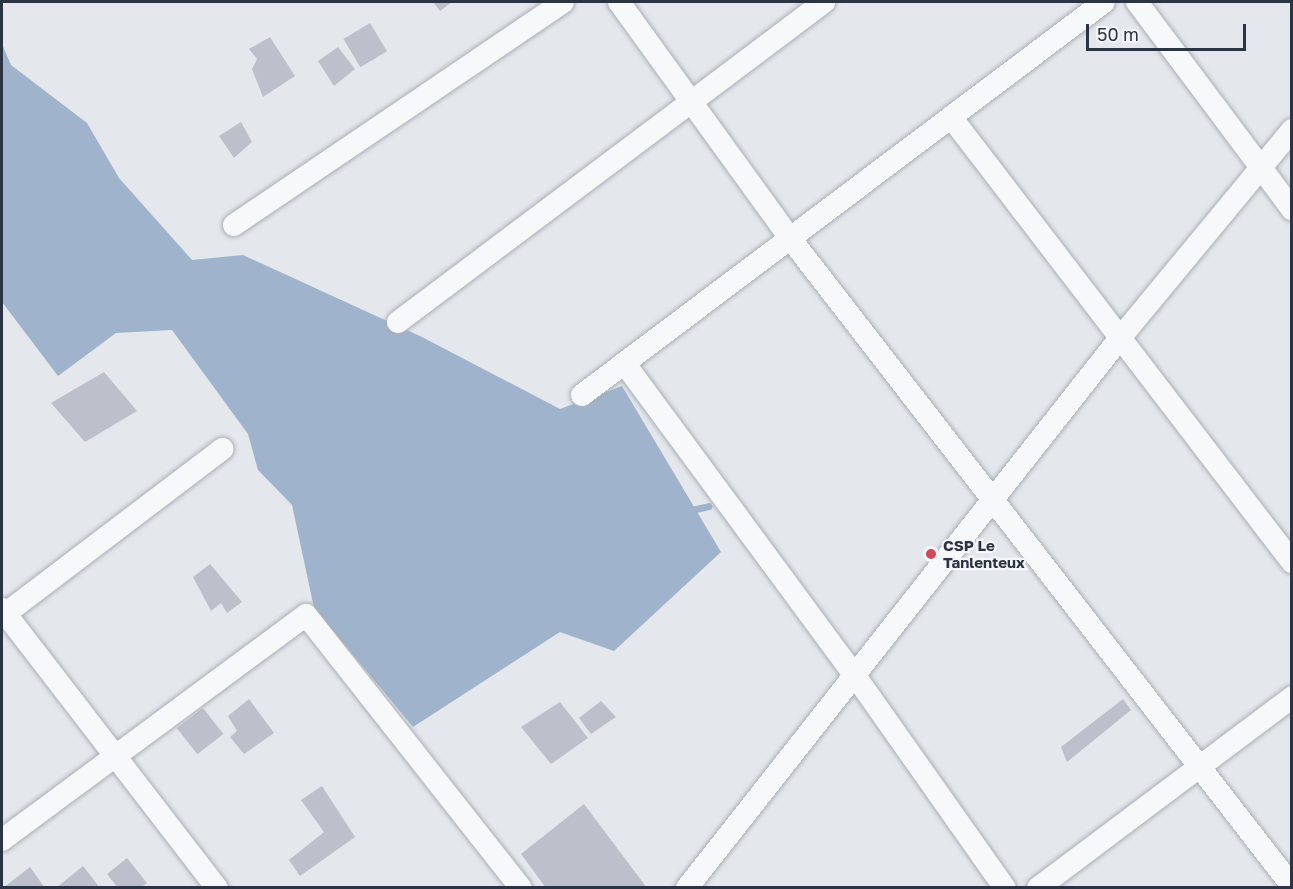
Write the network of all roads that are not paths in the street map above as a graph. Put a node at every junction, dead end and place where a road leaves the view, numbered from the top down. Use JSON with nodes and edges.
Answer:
{"nodes":[{"id":1,"x":563,"y":2,"type":"edge"},
{"id":2,"x":619,"y":2,"type":"edge"},
{"id":3,"x":824,"y":2,"type":"edge"},
{"id":4,"x":1104,"y":2,"type":"edge"},
{"id":5,"x":1137,"y":2,"type":"edge"},
{"id":6,"x":690,"y":102,"type":"junction"},
{"id":7,"x":951,"y":117,"type":"junction"},
{"id":8,"x":1292,"y":130,"type":"edge"},
{"id":9,"x":1259,"y":166,"type":"junction"},
{"id":10,"x":1292,"y":209,"type":"edge"},
{"id":11,"x":234,"y":225,"type":"dead end"},
{"id":12,"x":790,"y":238,"type":"junction"},
{"id":13,"x":398,"y":322,"type":"dead end"},
{"id":14,"x":1120,"y":338,"type":"junction"},
{"id":15,"x":625,"y":364,"type":"junction"},
{"id":16,"x":582,"y":395,"type":"dead end"},
{"id":17,"x":222,"y":449,"type":"dead end"},
{"id":18,"x":993,"y":501,"type":"junction"},
{"id":19,"x":1292,"y":562,"type":"edge"},
{"id":20,"x":3,"y":612,"type":"edge"},
{"id":21,"x":856,"y":677,"type":"junction"},
{"id":22,"x":1292,"y":697,"type":"edge"},
{"id":23,"x":117,"y":755,"type":"junction"},
{"id":24,"x":1199,"y":766,"type":"junction"},
{"id":25,"x":2,"y":840,"type":"edge"},
{"id":26,"x":1292,"y":886,"type":"edge"},
{"id":27,"x":217,"y":888,"type":"edge"},
{"id":28,"x":521,"y":888,"type":"edge"},
{"id":29,"x":687,"y":888,"type":"edge"},
{"id":30,"x":1005,"y":888,"type":"edge"},
{"id":31,"x":1038,"y":888,"type":"edge"}],
"edges":[{"from":1,"to":11,"type":"street"},
{"from":2,"to":6,"type":"street"},
{"from":3,"to":6,"type":"street"},
{"from":4,"to":7,"type":"street"},
{"from":5,"to":9,"type":"street"},
{"from":6,"to":12,"type":"street"},
{"from":6,"to":13,"type":"street"},
{"from":7,"to":12,"type":"street"},
{"from":7,"to":14,"type":"street"},
{"from":8,"to":9,"type":"street"},
{"from":9,"to":10,"type":"street"},
{"from":9,"to":14,"type":"street"},
{"from":12,"to":15,"type":"street"},
{"from":12,"to":18,"type":"street"},
{"from":14,"to":18,"type":"street"},
{"from":14,"to":19,"type":"street"},
{"from":15,"to":16,"type":"street"},
{"from":15,"to":21,"type":"street"},
{"from":17,"to":20,"type":"street"},
{"from":18,"to":21,"type":"street"},
{"from":18,"to":24,"type":"street"},
{"from":20,"to":23,"type":"street"},
{"from":21,"to":29,"type":"street"},
{"from":21,"to":30,"type":"street"},
{"from":22,"to":24,"type":"street"},
{"from":23,"to":25,"type":"street"},
{"from":23,"to":27,"type":"street"},
{"from":23,"to":28,"type":"street"},
{"from":24,"to":26,"type":"street"},
{"from":24,"to":31,"type":"street"}]}
